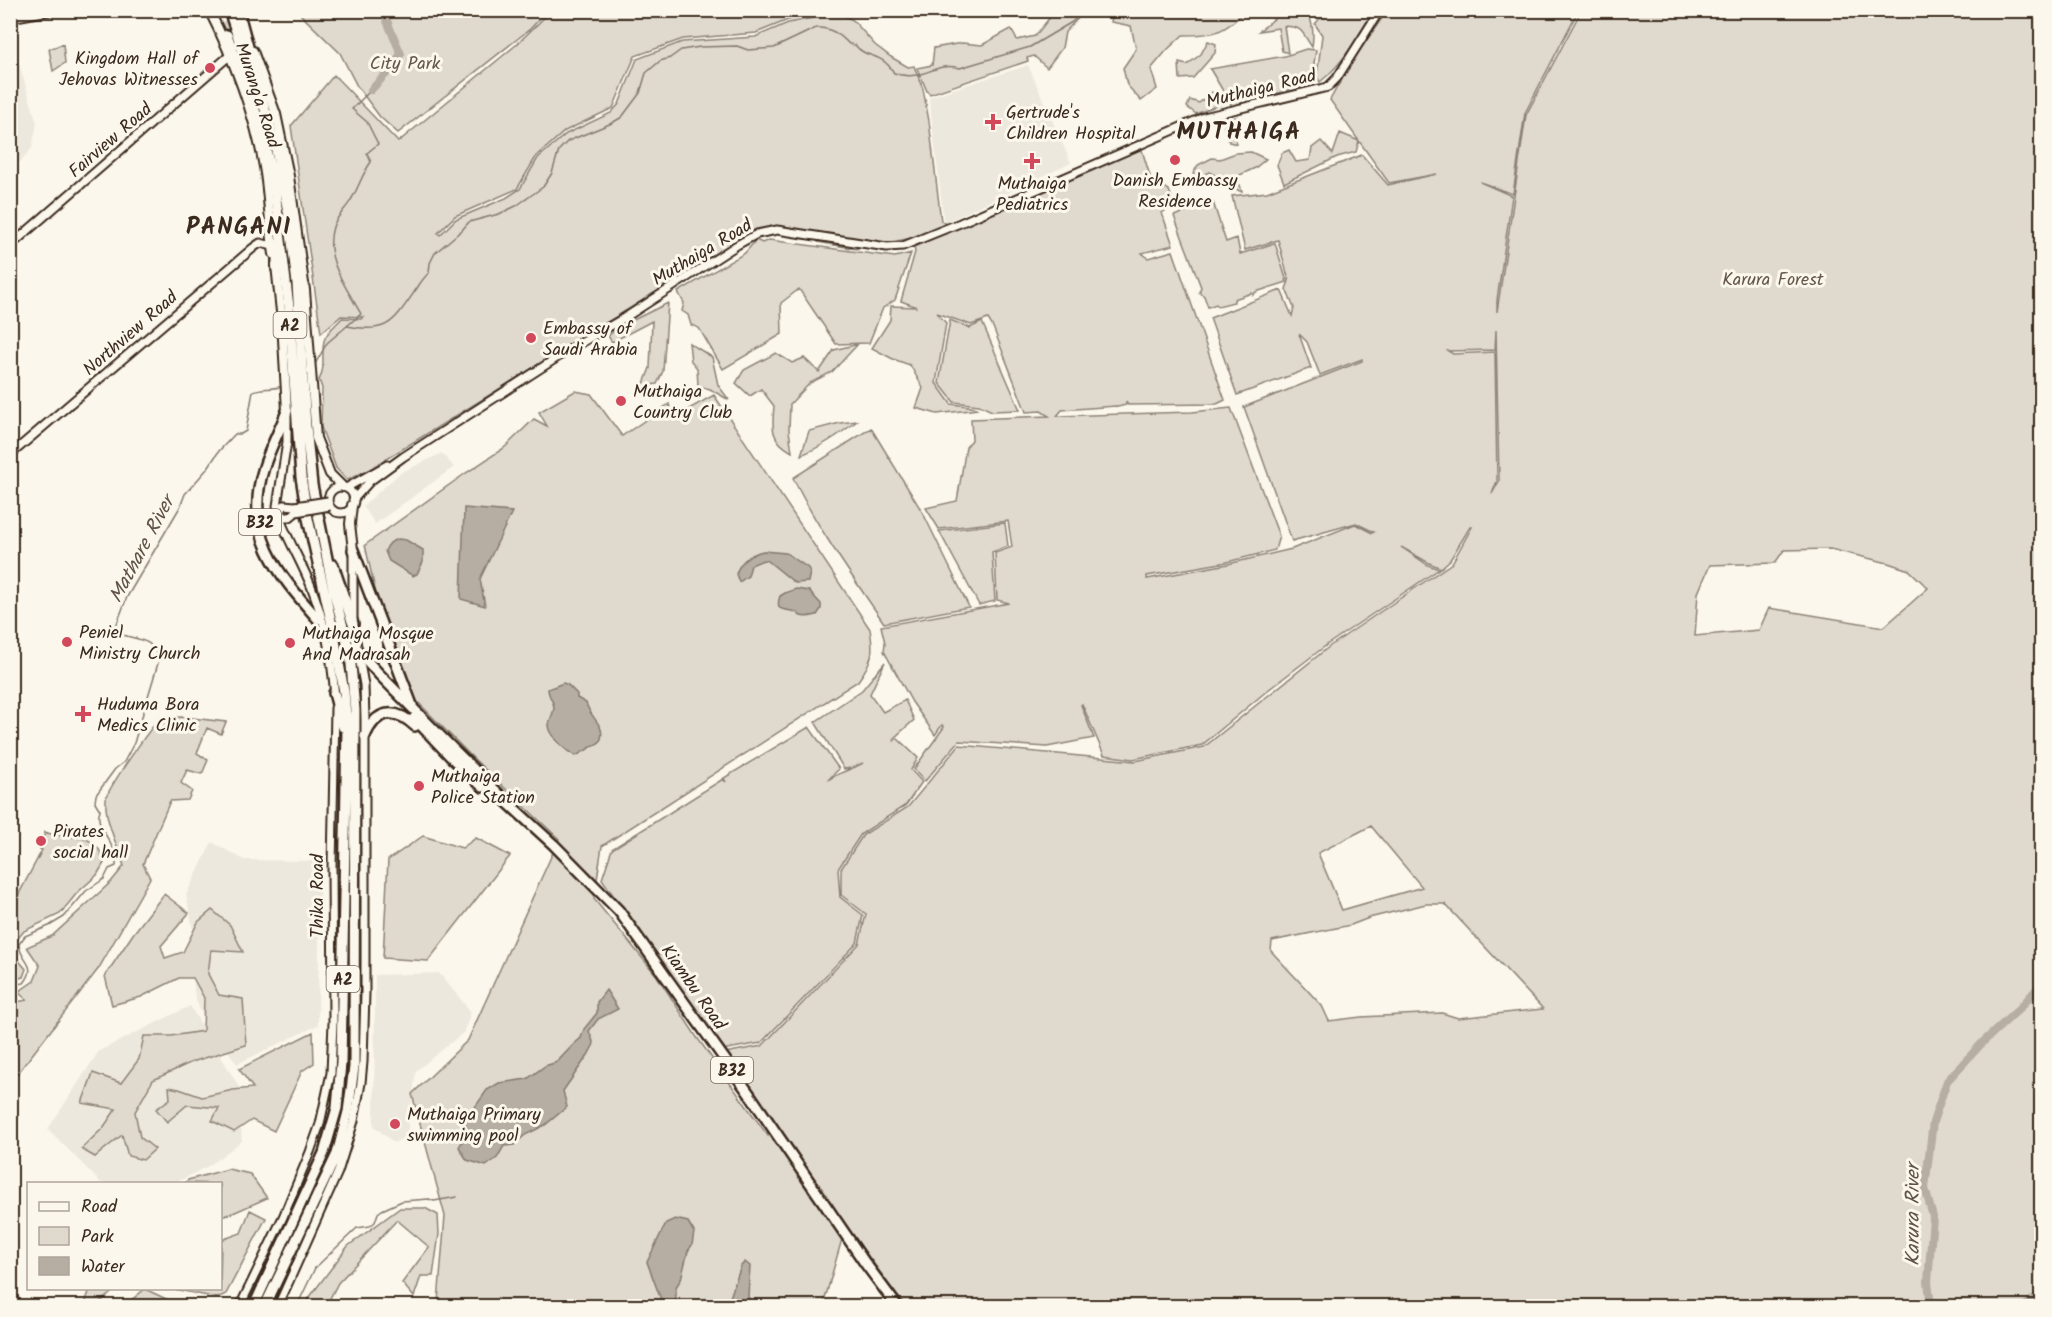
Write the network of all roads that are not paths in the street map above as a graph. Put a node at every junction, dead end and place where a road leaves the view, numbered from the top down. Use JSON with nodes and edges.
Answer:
{"nodes":[{"id":1,"x":22,"y":10,"type":"edge"},
{"id":2,"x":33,"y":10,"type":"edge"},
{"id":3,"x":55,"y":10,"type":"edge"},
{"id":4,"x":209,"y":10,"type":"edge"},
{"id":5,"x":224,"y":10,"type":"edge"},
{"id":6,"x":229,"y":10,"type":"edge"},
{"id":7,"x":238,"y":10,"type":"edge"},
{"id":8,"x":1380,"y":10,"type":"edge"},
{"id":9,"x":10,"y":12,"type":"edge"},
{"id":10,"x":10,"y":17,"type":"edge"},
{"id":11,"x":226,"y":35,"type":"dead end"},
{"id":12,"x":238,"y":37,"type":"junction"},
{"id":13,"x":229,"y":56,"type":"junction"},
{"id":14,"x":252,"y":70,"type":"junction"},
{"id":15,"x":289,"y":217,"type":"junction"},
{"id":16,"x":279,"y":223,"type":"junction"},
{"id":17,"x":10,"y":246,"type":"edge"},
{"id":18,"x":273,"y":246,"type":"junction"},
{"id":19,"x":277,"y":269,"type":"junction"},
{"id":20,"x":303,"y":279,"type":"junction"},
{"id":21,"x":287,"y":411,"type":"junction"},
{"id":22,"x":10,"y":455,"type":"edge"},
{"id":23,"x":403,"y":457,"type":"junction"},
{"id":24,"x":344,"y":488,"type":"junction"},
{"id":25,"x":353,"y":502,"type":"junction"},
{"id":26,"x":329,"y":503,"type":"junction"},
{"id":27,"x":282,"y":513,"type":"junction"},
{"id":28,"x":307,"y":514,"type":"joint"},
{"id":29,"x":323,"y":543,"type":"junction"},
{"id":30,"x":353,"y":550,"type":"junction"},
{"id":31,"x":318,"y":619,"type":"dead end"},
{"id":32,"x":353,"y":624,"type":"junction"},
{"id":33,"x":358,"y":651,"type":"junction"},
{"id":34,"x":366,"y":667,"type":"tunnel mouth"},
{"id":35,"x":334,"y":693,"type":"junction"},
{"id":36,"x":413,"y":708,"type":"junction"},
{"id":37,"x":365,"y":736,"type":"junction"},
{"id":38,"x":347,"y":744,"type":"junction"},
{"id":39,"x":453,"y":759,"type":"junction"},
{"id":40,"x":554,"y":845,"type":"junction"},
{"id":41,"x":240,"y":1306,"type":"edge"},
{"id":42,"x":254,"y":1306,"type":"edge"},
{"id":43,"x":265,"y":1306,"type":"edge"},
{"id":44,"x":278,"y":1306,"type":"edge"},
{"id":45,"x":897,"y":1306,"type":"edge"}],
"edges":[{"from":1,"to":9,"type":"main road"},
{"from":2,"to":10,"type":"main road"},
{"from":3,"to":10,"type":"main road"},
{"from":4,"to":13,"type":"main road","name":"Murang'a Road"},
{"from":5,"to":12,"type":"main road","name":"Murang'a Road"},
{"from":6,"to":12,"type":"highway","name":"Murang'a Road"},
{"from":7,"to":14,"type":"highway","name":"Murang'a Road","number":"A2"},
{"from":7,"to":20,"type":"main road","name":"Murang'a Road"},
{"from":8,"to":23,"type":"main road","name":"Muthaiga Road"},
{"from":11,"to":16,"type":"highway","name":"Murang'a Road","number":"A2"},
{"from":12,"to":14,"type":"highway","name":"Murang'a Road"},
{"from":13,"to":17,"type":"main road","name":"Fairview Road"},
{"from":13,"to":18,"type":"main road","name":"Murang'a Road"},
{"from":14,"to":15,"type":"highway","name":"Murang'a Road","number":"A2"},
{"from":15,"to":20,"type":"highway"},
{"from":15,"to":29,"type":"highway","name":"Murang'a Road","number":"A2"},
{"from":16,"to":19,"type":"highway"},
{"from":16,"to":28,"type":"highway","name":"Murang'a Road","number":"A2"},
{"from":18,"to":19,"type":"main road","name":"Murang'a Road"},
{"from":18,"to":22,"type":"main road","name":"Northview Road"},
{"from":19,"to":21,"type":"main road","name":"Murang'a Road"},
{"from":20,"to":24,"type":"main road","name":"Murang'a Road"},
{"from":21,"to":27,"type":"main road","name":"Murang'a Road"},
{"from":21,"to":31,"type":"highway","number":"B32"},
{"from":23,"to":24,"type":"main road"},
{"from":23,"to":25,"type":"main road","name":"Muthaiga Road"},
{"from":24,"to":25,"type":"main road"},
{"from":24,"to":26,"type":"main road"},
{"from":25,"to":26,"type":"main road"},
{"from":25,"to":30,"type":"main road"},
{"from":26,"to":27,"type":"main road","bridge":true},
{"from":27,"to":35,"type":"main road","name":"Thika Road"},
{"from":28,"to":38,"type":"highway","name":"Thika Road","number":"A2"},
{"from":29,"to":32,"type":"highway"},
{"from":29,"to":43,"type":"highway","number":"A2"},
{"from":30,"to":32,"type":"main road"},
{"from":30,"to":36,"type":"highway","number":"B32"},
{"from":32,"to":33,"type":"main road"},
{"from":33,"to":36,"type":"highway","name":"Kiambu Road","number":"B32"},
{"from":33,"to":37,"type":"main road"},
{"from":34,"to":39,"type":"highway","name":"Kiambu Road","number":"B32"},
{"from":35,"to":38,"type":"highway"},
{"from":35,"to":41,"type":"main road","name":"Thika Road"},
{"from":36,"to":40,"type":"highway","name":"Kiambu Road","number":"B32"},
{"from":37,"to":39,"type":"highway","name":"Kiambu Road","number":"B32"},
{"from":37,"to":44,"type":"main road"},
{"from":38,"to":42,"type":"highway","name":"Thika Road","number":"A2"},
{"from":39,"to":40,"type":"highway","name":"Kiambu Road","number":"B32"},
{"from":40,"to":45,"type":"highway","name":"Kiambu Road","number":"B32"}]}
